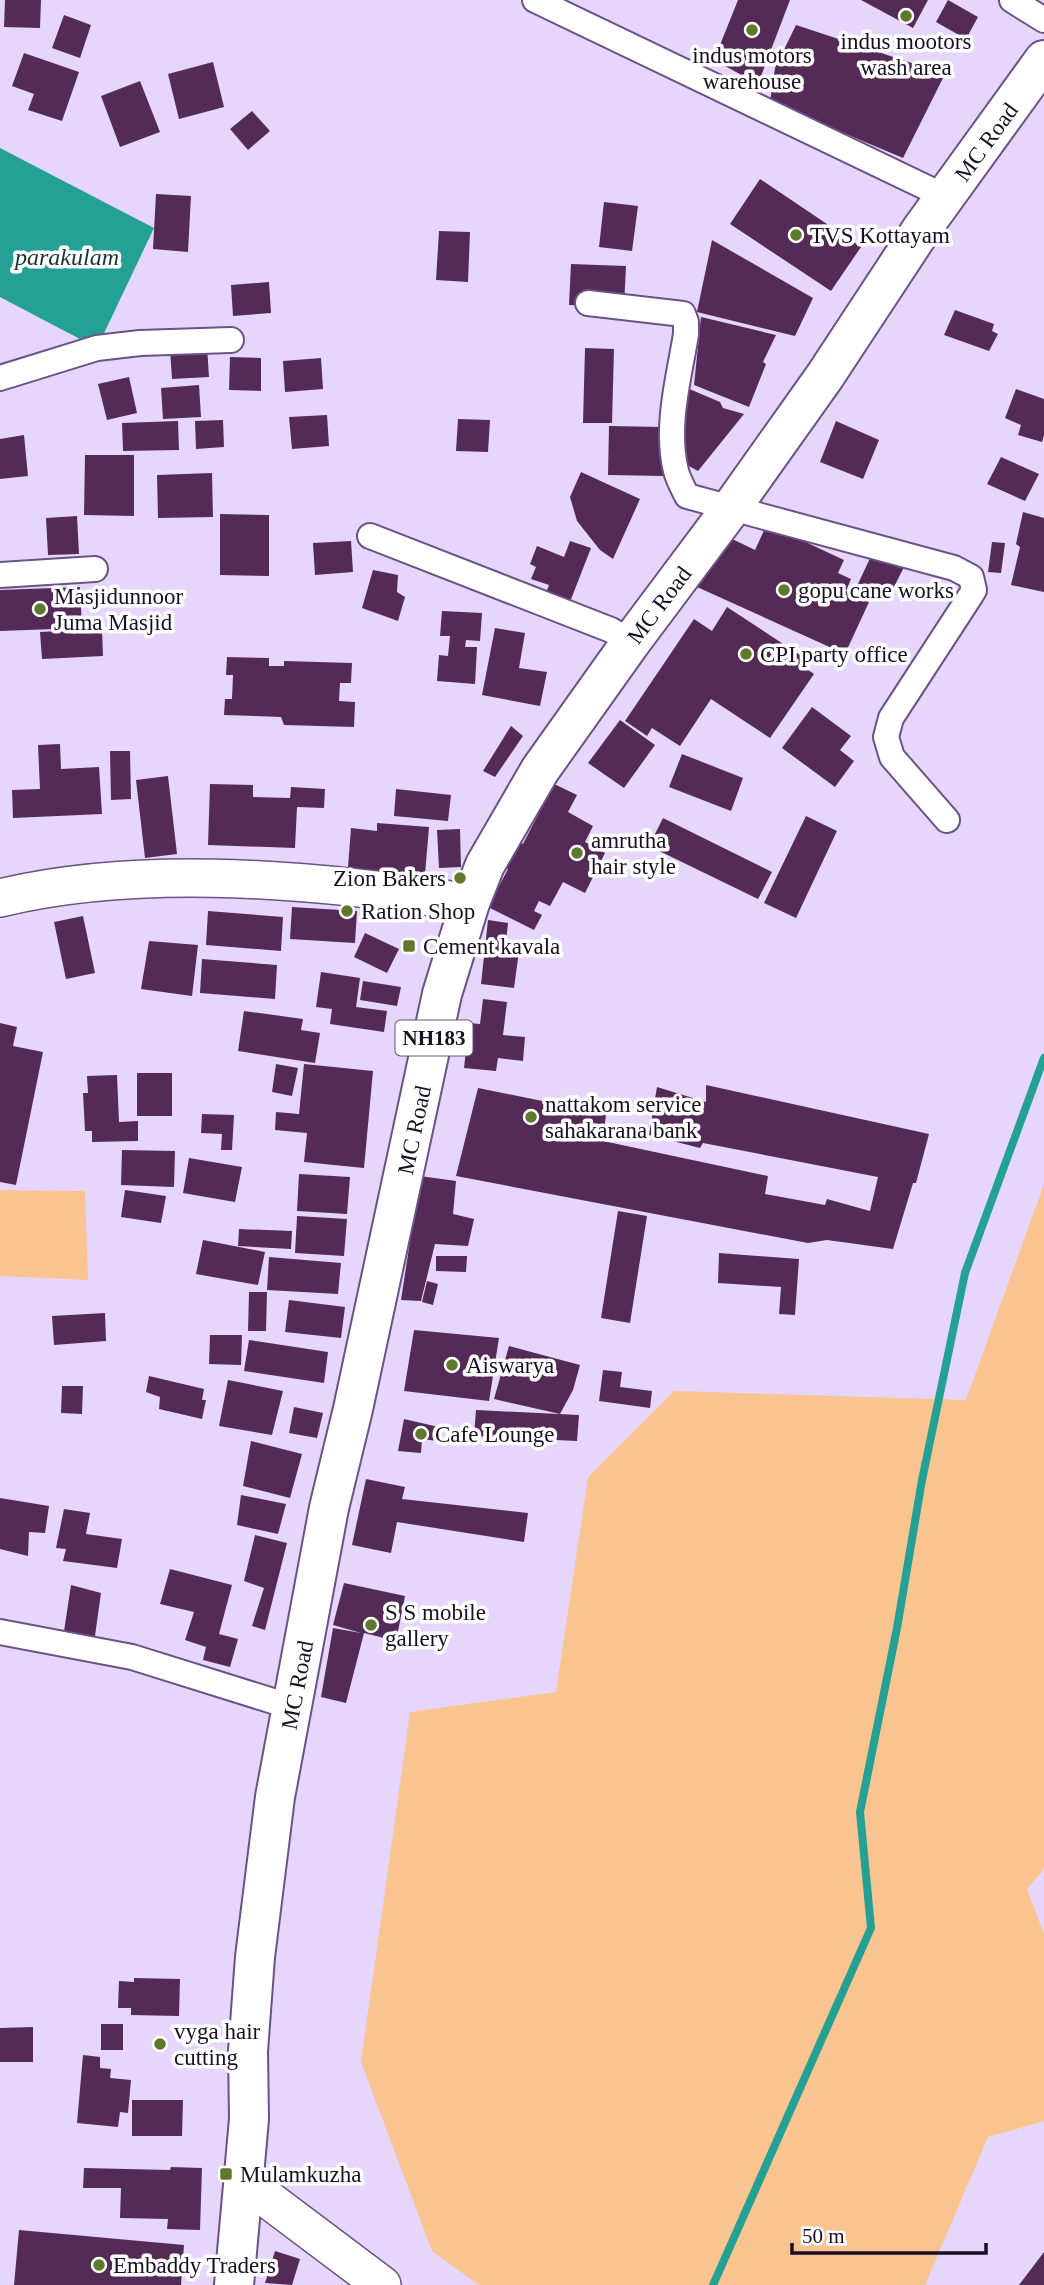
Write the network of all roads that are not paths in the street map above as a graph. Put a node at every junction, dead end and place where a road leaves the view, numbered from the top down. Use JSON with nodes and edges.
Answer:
{"nodes":[{"id":1,"x":535,"y":0,"type":"edge"},
{"id":2,"x":1012,"y":0,"type":"edge"},
{"id":3,"x":1044,"y":20,"type":"edge"},
{"id":4,"x":1044,"y":60,"type":"edge"},
{"id":5,"x":946,"y":197,"type":"junction"},
{"id":6,"x":588,"y":303,"type":"dead end"},
{"id":7,"x":231,"y":340,"type":"dead end"},
{"id":8,"x":0,"y":379,"type":"edge"},
{"id":9,"x":732,"y":507,"type":"junction"},
{"id":10,"x":370,"y":536,"type":"dead end"},
{"id":11,"x":95,"y":569,"type":"dead end"},
{"id":12,"x":0,"y":575,"type":"edge"},
{"id":13,"x":631,"y":642,"type":"junction"},
{"id":14,"x":947,"y":820,"type":"dead end"},
{"id":15,"x":0,"y":898,"type":"edge"},
{"id":16,"x":470,"y":903,"type":"junction"},
{"id":17,"x":0,"y":1632,"type":"edge"},
{"id":18,"x":292,"y":1707,"type":"junction"},
{"id":19,"x":245,"y":2182,"type":"junction"},
{"id":20,"x":234,"y":2285,"type":"edge"},
{"id":21,"x":382,"y":2285,"type":"edge"}],
"edges":[{"from":1,"to":5,"type":"street"},
{"from":2,"to":3,"type":"street"},
{"from":4,"to":5,"type":"highway","name":"MC Road","number":"NH183"},
{"from":5,"to":9,"type":"highway","name":"MC Road","number":"NH183"},
{"from":6,"to":9,"type":"street"},
{"from":7,"to":8,"type":"street"},
{"from":9,"to":13,"type":"highway","name":"MC Road","number":"NH183"},
{"from":9,"to":14,"type":"street"},
{"from":10,"to":13,"type":"street"},
{"from":11,"to":12,"type":"street"},
{"from":13,"to":16,"type":"highway","name":"MC Road","number":"NH183"},
{"from":15,"to":16,"type":"main road"},
{"from":16,"to":18,"type":"highway","name":"MC Road","number":"NH183"},
{"from":17,"to":18,"type":"street"},
{"from":18,"to":19,"type":"highway","name":"MC Road","number":"NH183"},
{"from":19,"to":20,"type":"highway","name":"MC Road","number":"NH183"},
{"from":19,"to":21,"type":"main road"}]}
